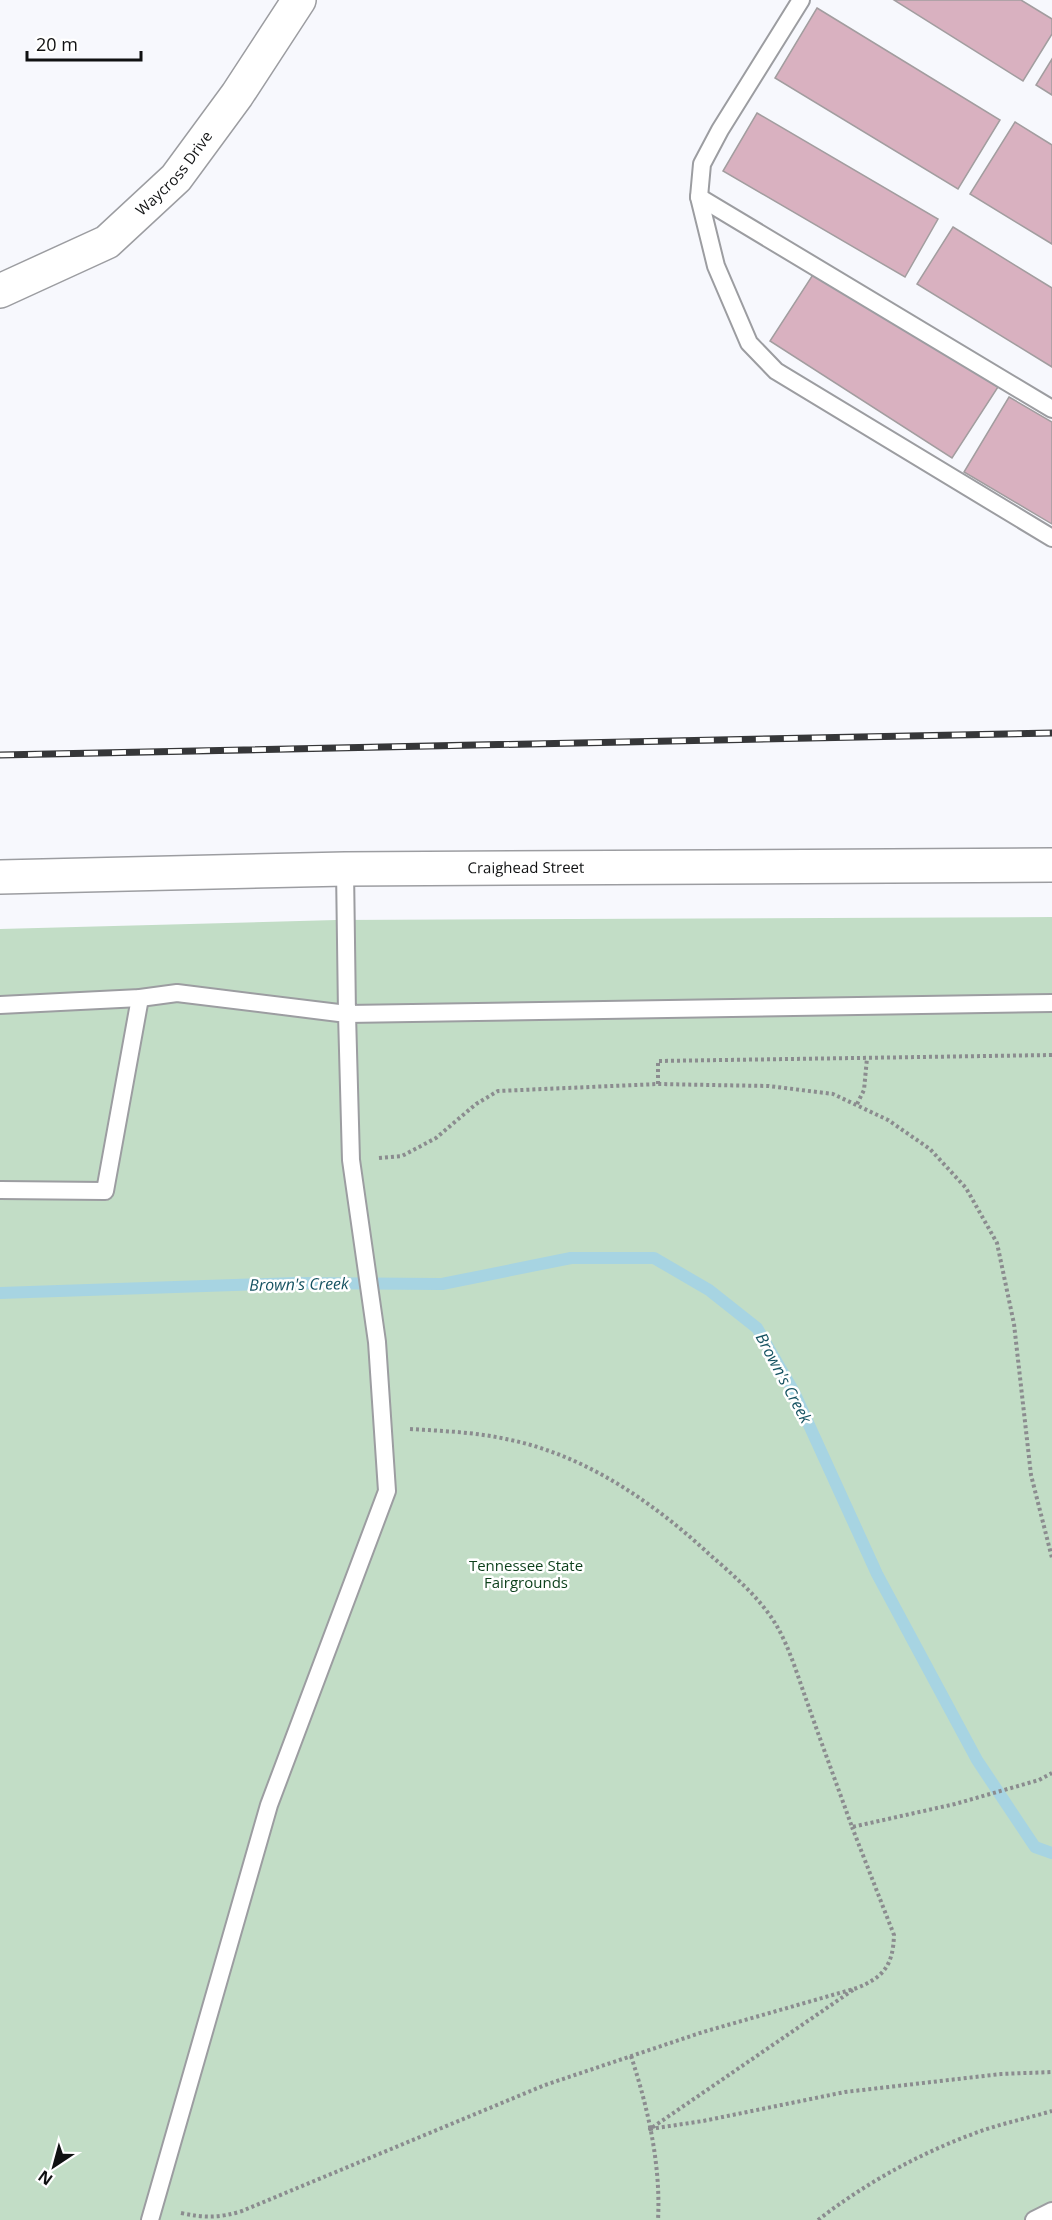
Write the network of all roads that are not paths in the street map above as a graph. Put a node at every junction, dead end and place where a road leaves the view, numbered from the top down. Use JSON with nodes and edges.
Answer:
{"nodes":[{"id":1,"x":298,"y":0,"type":"edge"},
{"id":2,"x":801,"y":0,"type":"edge"},
{"id":3,"x":699,"y":197,"type":"junction"},
{"id":4,"x":0,"y":291,"type":"edge"},
{"id":5,"x":1052,"y":409,"type":"edge"},
{"id":6,"x":1052,"y":538,"type":"edge"},
{"id":7,"x":1052,"y":865,"type":"edge"},
{"id":8,"x":345,"y":869,"type":"junction"},
{"id":9,"x":0,"y":877,"type":"edge"},
{"id":10,"x":140,"y":998,"type":"junction"},
{"id":11,"x":1052,"y":1003,"type":"edge"},
{"id":12,"x":0,"y":1005,"type":"edge"},
{"id":13,"x":347,"y":1014,"type":"junction"},
{"id":14,"x":0,"y":1190,"type":"edge"},
{"id":15,"x":1052,"y":2211,"type":"edge"},
{"id":16,"x":152,"y":2213,"type":"edge"},
{"id":17,"x":1034,"y":2220,"type":"edge"}],
"edges":[{"from":1,"to":4,"type":"street","name":"Waycross Drive"},
{"from":2,"to":3,"type":"lane"},
{"from":3,"to":5,"type":"lane"},
{"from":3,"to":6,"type":"lane"},
{"from":7,"to":8,"type":"street","name":"Craighead Street"},
{"from":8,"to":9,"type":"street","name":"Craighead Street"},
{"from":8,"to":13,"type":"lane"},
{"from":10,"to":12,"type":"lane"},
{"from":10,"to":13,"type":"lane"},
{"from":10,"to":14,"type":"lane"},
{"from":11,"to":13,"type":"lane"},
{"from":13,"to":16,"type":"lane"},
{"from":15,"to":17,"type":"lane"}]}
